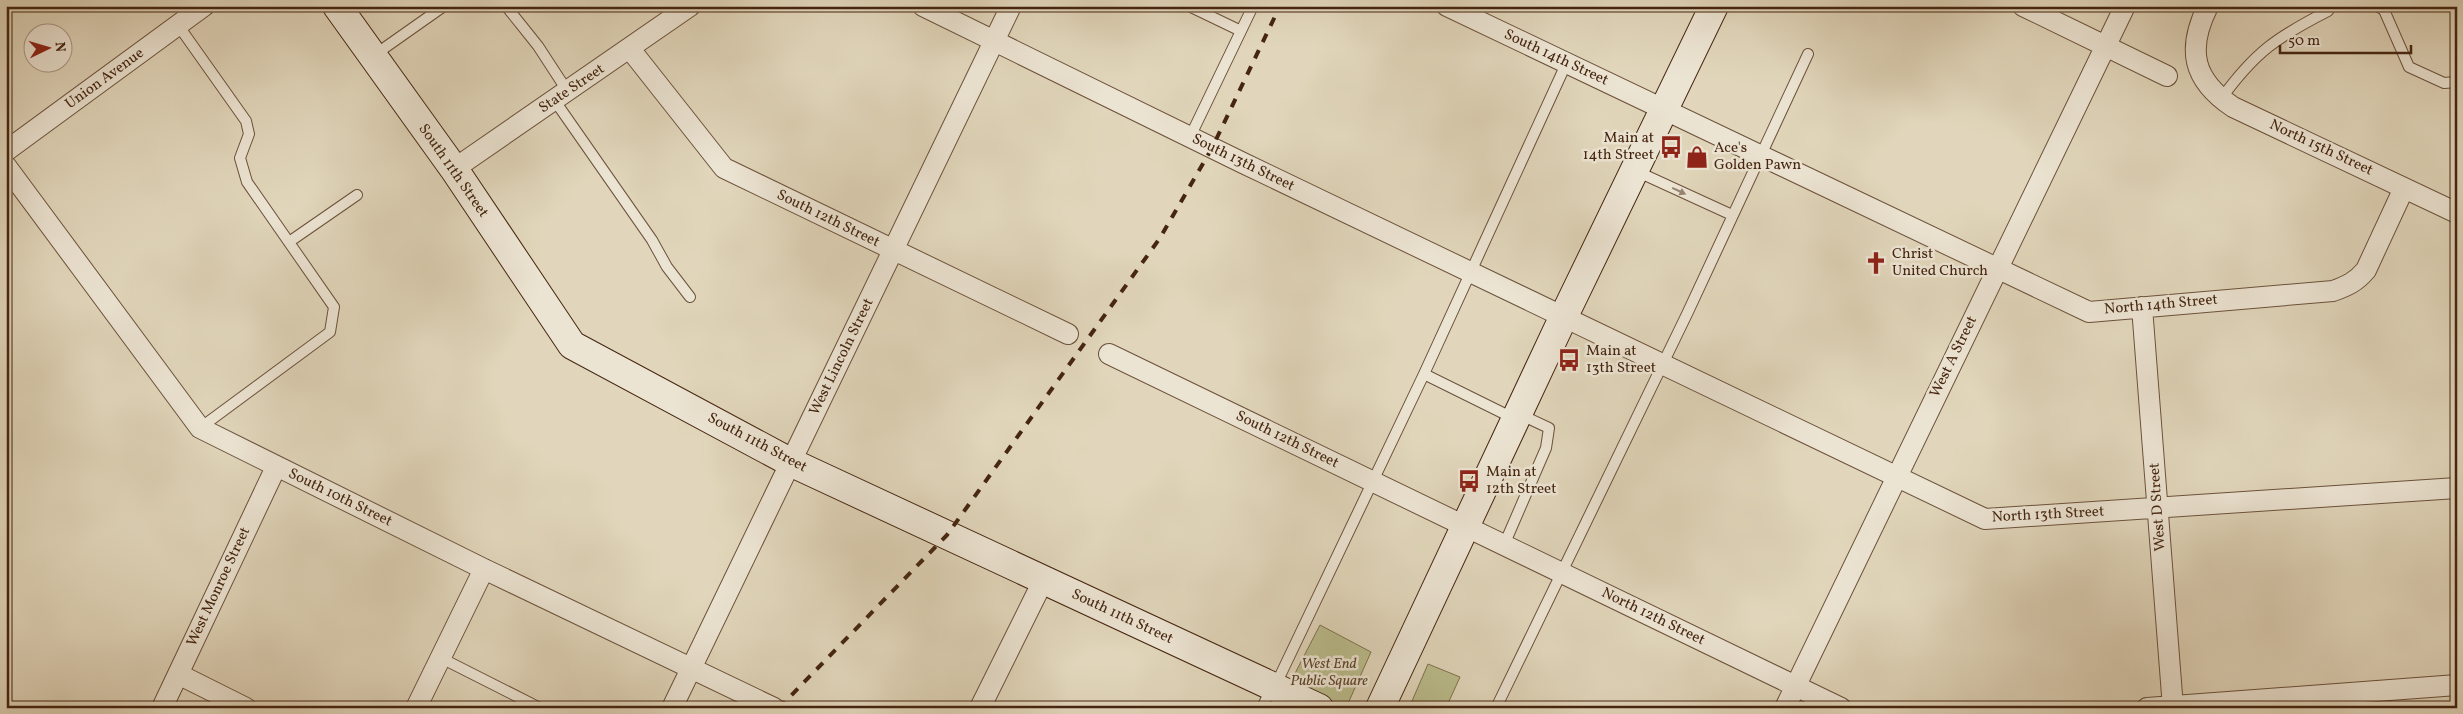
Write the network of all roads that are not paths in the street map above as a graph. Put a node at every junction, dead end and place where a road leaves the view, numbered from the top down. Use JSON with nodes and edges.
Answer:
{"nodes":[{"id":1,"x":204,"y":6,"type":"edge"},
{"id":2,"x":337,"y":6,"type":"edge"},
{"id":3,"x":444,"y":6,"type":"edge"},
{"id":4,"x":506,"y":6,"type":"edge"},
{"id":5,"x":690,"y":6,"type":"edge"},
{"id":6,"x":923,"y":6,"type":"edge"},
{"id":7,"x":1011,"y":6,"type":"edge"},
{"id":8,"x":1189,"y":6,"type":"edge"},
{"id":9,"x":1253,"y":6,"type":"edge"},
{"id":10,"x":1447,"y":6,"type":"edge"},
{"id":11,"x":1714,"y":6,"type":"edge"},
{"id":12,"x":2023,"y":6,"type":"edge"},
{"id":13,"x":2125,"y":6,"type":"edge"},
{"id":14,"x":2208,"y":6,"type":"edge"},
{"id":15,"x":2331,"y":6,"type":"edge"},
{"id":16,"x":2377,"y":6,"type":"edge"},
{"id":17,"x":178,"y":25,"type":"junction"},
{"id":18,"x":1241,"y":31,"type":"junction"},
{"id":19,"x":994,"y":41,"type":"junction"},
{"id":20,"x":2105,"y":46,"type":"junction"},
{"id":21,"x":630,"y":49,"type":"junction"},
{"id":22,"x":1808,"y":54,"type":"dead end"},
{"id":23,"x":372,"y":56,"type":"junction"},
{"id":24,"x":1566,"y":62,"type":"junction"},
{"id":25,"x":2167,"y":76,"type":"dead end"},
{"id":26,"x":2457,"y":82,"type":"edge"},
{"id":27,"x":562,"y":96,"type":"junction"},
{"id":28,"x":2221,"y":99,"type":"junction"},
{"id":29,"x":1664,"y":110,"type":"junction"},
{"id":30,"x":1190,"y":137,"type":"junction"},
{"id":31,"x":6,"y":152,"type":"edge"},
{"id":32,"x":1761,"y":156,"type":"junction"},
{"id":33,"x":6,"y":166,"type":"edge"},
{"id":34,"x":454,"y":169,"type":"junction"},
{"id":35,"x":1635,"y":170,"type":"junction"},
{"id":36,"x":2404,"y":188,"type":"junction"},
{"id":37,"x":357,"y":195,"type":"dead end"},
{"id":38,"x":2457,"y":213,"type":"edge"},
{"id":39,"x":1732,"y":216,"type":"junction"},
{"id":40,"x":289,"y":242,"type":"junction"},
{"id":41,"x":894,"y":252,"type":"junction"},
{"id":42,"x":1997,"y":270,"type":"junction"},
{"id":43,"x":1471,"y":273,"type":"junction"},
{"id":44,"x":690,"y":297,"type":"dead end"},
{"id":45,"x":2142,"y":307,"type":"junction"},
{"id":46,"x":1564,"y":318,"type":"junction"},
{"id":47,"x":1068,"y":334,"type":"dead end"},
{"id":48,"x":1109,"y":354,"type":"dead end"},
{"id":49,"x":1661,"y":365,"type":"junction"},
{"id":50,"x":1424,"y":374,"type":"junction"},
{"id":51,"x":1517,"y":417,"type":"junction"},
{"id":52,"x":200,"y":428,"type":"junction"},
{"id":53,"x":790,"y":462,"type":"junction"},
{"id":54,"x":276,"y":466,"type":"junction"},
{"id":55,"x":1895,"y":478,"type":"junction"},
{"id":56,"x":1371,"y":481,"type":"junction"},
{"id":57,"x":2457,"y":488,"type":"edge"},
{"id":58,"x":2158,"y":508,"type":"junction"},
{"id":59,"x":1465,"y":526,"type":"junction"},
{"id":60,"x":1504,"y":545,"type":"junction"},
{"id":61,"x":484,"y":569,"type":"junction"},
{"id":62,"x":1561,"y":572,"type":"junction"},
{"id":63,"x":1043,"y":581,"type":"junction"},
{"id":64,"x":441,"y":658,"type":"junction"},
{"id":65,"x":691,"y":668,"type":"junction"},
{"id":66,"x":178,"y":674,"type":"junction"},
{"id":67,"x":2457,"y":685,"type":"edge"},
{"id":68,"x":1795,"y":686,"type":"junction"},
{"id":69,"x":1267,"y":697,"type":"edge"},
{"id":70,"x":2173,"y":707,"type":"edge"},
{"id":71,"x":162,"y":708,"type":"edge"},
{"id":72,"x":246,"y":708,"type":"edge"},
{"id":73,"x":416,"y":708,"type":"edge"},
{"id":74,"x":540,"y":708,"type":"edge"},
{"id":75,"x":672,"y":708,"type":"edge"},
{"id":76,"x":774,"y":708,"type":"edge"},
{"id":77,"x":980,"y":708,"type":"edge"},
{"id":78,"x":1319,"y":708,"type":"edge"},
{"id":79,"x":1380,"y":708,"type":"edge"},
{"id":80,"x":1496,"y":708,"type":"edge"},
{"id":81,"x":1785,"y":708,"type":"edge"},
{"id":82,"x":1841,"y":708,"type":"edge"},
{"id":83,"x":2147,"y":708,"type":"edge"}],
"edges":[{"from":1,"to":17,"type":"street","name":"Union Avenue"},
{"from":2,"to":23,"type":"street","name":"South 11th Street"},
{"from":3,"to":23,"type":"lane"},
{"from":4,"to":27,"type":"lane"},
{"from":5,"to":21,"type":"street","name":"State Street"},
{"from":6,"to":19,"type":"street","name":"South 13th Street"},
{"from":7,"to":19,"type":"street","name":"West Lincoln Street"},
{"from":8,"to":18,"type":"lane"},
{"from":9,"to":18,"type":"lane"},
{"from":10,"to":24,"type":"street","name":"South 14th Street"},
{"from":11,"to":29,"type":"street"},
{"from":12,"to":20,"type":"street"},
{"from":13,"to":20,"type":"street","name":"West A Street"},
{"from":14,"to":28,"type":"street","name":"North 15th Street"},
{"from":15,"to":28,"type":"lane"},
{"from":16,"to":26,"type":"lane"},
{"from":17,"to":31,"type":"street","name":"Union Avenue"},
{"from":17,"to":40,"type":"lane"},
{"from":18,"to":30,"type":"lane"},
{"from":19,"to":30,"type":"street","name":"South 13th Street"},
{"from":19,"to":41,"type":"street","name":"West Lincoln Street"},
{"from":20,"to":25,"type":"street"},
{"from":20,"to":42,"type":"street","name":"West A Street"},
{"from":21,"to":27,"type":"street","name":"State Street"},
{"from":21,"to":41,"type":"street","name":"South 12th Street"},
{"from":22,"to":32,"type":"lane"},
{"from":23,"to":34,"type":"street","name":"South 11th Street"},
{"from":24,"to":29,"type":"street","name":"South 14th Street"},
{"from":24,"to":43,"type":"lane"},
{"from":27,"to":34,"type":"street","name":"State Street"},
{"from":27,"to":44,"type":"lane"},
{"from":28,"to":36,"type":"street","name":"North 15th Street"},
{"from":29,"to":32,"type":"street","name":"North 14th Street"},
{"from":29,"to":35,"type":"street"},
{"from":30,"to":43,"type":"street","name":"South 13th Street"},
{"from":32,"to":39,"type":"lane"},
{"from":32,"to":42,"type":"street","name":"North 14th Street"},
{"from":33,"to":52,"type":"street","name":"South 10th Street"},
{"from":34,"to":53,"type":"street","name":"South 11th Street"},
{"from":35,"to":39,"type":"lane","one_way":true},
{"from":35,"to":46,"type":"street"},
{"from":36,"to":38,"type":"street","name":"North 15th Street"},
{"from":36,"to":45,"type":"street","name":"North 14th Street"},
{"from":37,"to":40,"type":"lane"},
{"from":39,"to":49,"type":"lane"},
{"from":40,"to":52,"type":"lane"},
{"from":41,"to":47,"type":"street","name":"South 12th Street"},
{"from":41,"to":53,"type":"street","name":"West Lincoln Street"},
{"from":42,"to":45,"type":"street","name":"North 14th Street"},
{"from":42,"to":55,"type":"street","name":"West A Street"},
{"from":43,"to":46,"type":"street","name":"South 13th Street"},
{"from":43,"to":50,"type":"lane"},
{"from":45,"to":58,"type":"street","name":"West D Street"},
{"from":46,"to":49,"type":"street","name":"North 13th Street"},
{"from":46,"to":51,"type":"street"},
{"from":48,"to":56,"type":"street","name":"South 12th Street"},
{"from":49,"to":55,"type":"street","name":"North 13th Street"},
{"from":49,"to":62,"type":"lane"},
{"from":50,"to":51,"type":"lane"},
{"from":50,"to":56,"type":"lane"},
{"from":51,"to":59,"type":"street"},
{"from":51,"to":60,"type":"lane"},
{"from":52,"to":54,"type":"street","name":"South 10th Street"},
{"from":53,"to":63,"type":"street","name":"South 11th Street"},
{"from":53,"to":65,"type":"street","name":"West Lincoln Street"},
{"from":54,"to":61,"type":"street","name":"South 10th Street"},
{"from":54,"to":66,"type":"street","name":"West Monroe Street"},
{"from":55,"to":58,"type":"street","name":"North 13th Street"},
{"from":55,"to":68,"type":"street","name":"West A Street"},
{"from":56,"to":59,"type":"street","name":"South 12th Street"},
{"from":56,"to":69,"type":"lane"},
{"from":57,"to":58,"type":"street","name":"North 13th Street"},
{"from":58,"to":70,"type":"street","name":"West D Street"},
{"from":59,"to":60,"type":"street","name":"North 12th Street"},
{"from":59,"to":79,"type":"street"},
{"from":60,"to":62,"type":"street","name":"North 12th Street"},
{"from":61,"to":64,"type":"street"},
{"from":61,"to":65,"type":"street","name":"South 10th Street"},
{"from":62,"to":68,"type":"street","name":"North 12th Street"},
{"from":62,"to":80,"type":"lane"},
{"from":63,"to":69,"type":"street","name":"South 11th Street"},
{"from":63,"to":77,"type":"street"},
{"from":64,"to":73,"type":"street"},
{"from":64,"to":74,"type":"lane"},
{"from":65,"to":75,"type":"street","name":"West Lincoln Street"},
{"from":65,"to":76,"type":"street","name":"South 10th Street"},
{"from":66,"to":71,"type":"street","name":"West Monroe Street"},
{"from":66,"to":72,"type":"street"},
{"from":67,"to":70,"type":"street"},
{"from":68,"to":81,"type":"street","name":"West A Street"},
{"from":68,"to":82,"type":"street","name":"North 12th Street"},
{"from":69,"to":78,"type":"street","name":"South 11th Street"},
{"from":70,"to":83,"type":"street"}]}
